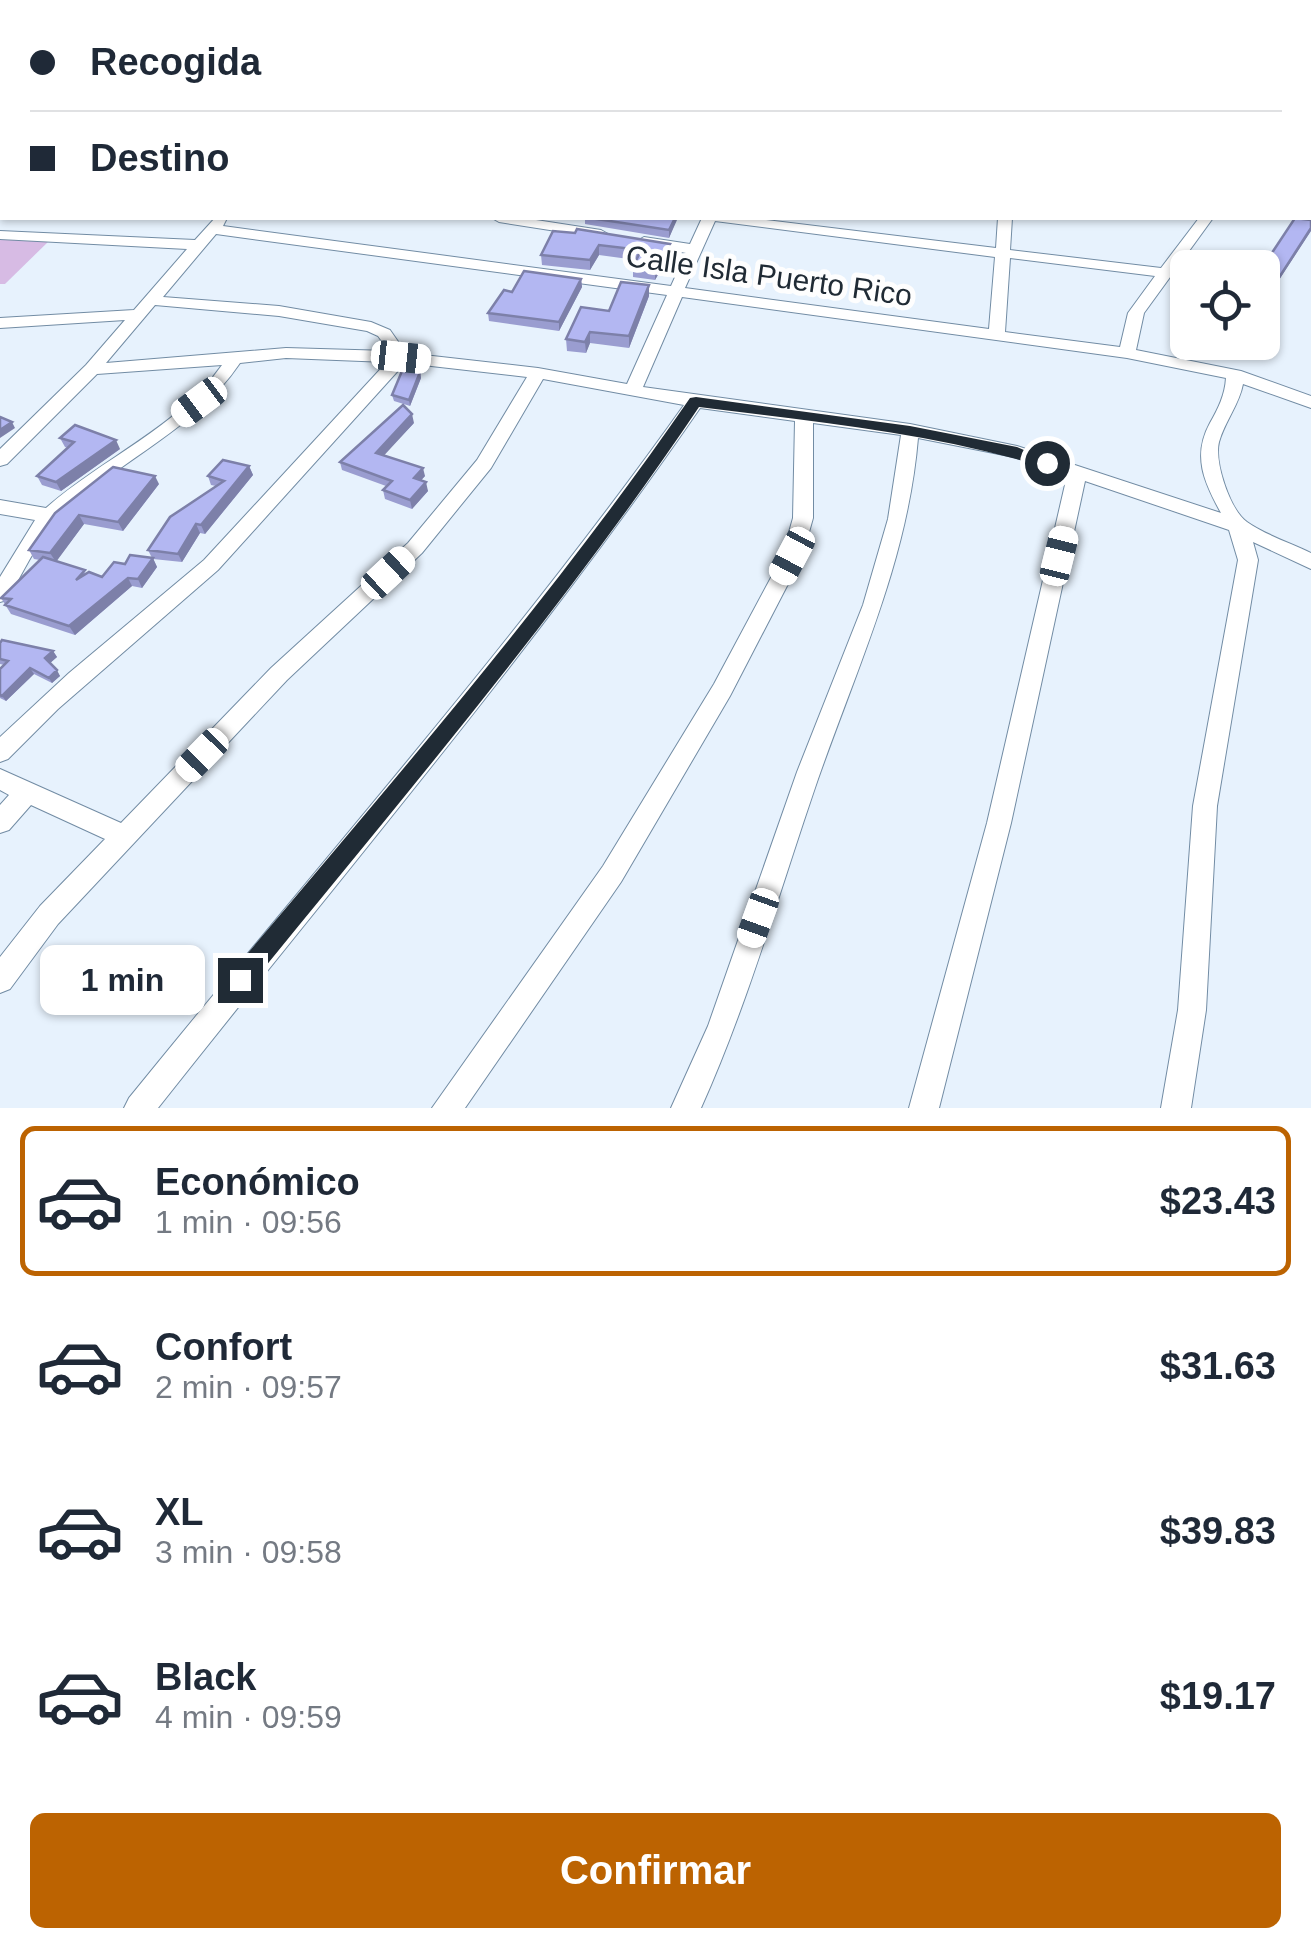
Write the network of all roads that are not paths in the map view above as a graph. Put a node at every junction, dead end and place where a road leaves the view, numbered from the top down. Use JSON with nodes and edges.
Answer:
{"nodes":[{"id":1,"x":511,"y":220,"type":"edge"},
{"id":2,"x":709,"y":220,"type":"edge"},
{"id":3,"x":736,"y":220,"type":"edge"},
{"id":4,"x":1005,"y":220,"type":"edge"},
{"id":5,"x":1204,"y":220,"type":"edge"},
{"id":6,"x":218,"y":224,"type":"edge"},
{"id":7,"x":0,"y":234,"type":"edge"},
{"id":8,"x":197,"y":246,"type":"junction"},
{"id":9,"x":696,"y":250,"type":"junction"},
{"id":10,"x":1002,"y":252,"type":"junction"},
{"id":11,"x":1164,"y":273,"type":"junction"},
{"id":12,"x":679,"y":290,"type":"junction"},
{"id":13,"x":148,"y":300,"type":"junction"},
{"id":14,"x":137,"y":315,"type":"junction"},
{"id":15,"x":0,"y":323,"type":"edge"},
{"id":16,"x":997,"y":335,"type":"junction"},
{"id":17,"x":1128,"y":353,"type":"junction"},
{"id":18,"x":401,"y":357,"type":"junction"},
{"id":19,"x":235,"y":358,"type":"junction"},
{"id":20,"x":92,"y":369,"type":"junction"},
{"id":21,"x":538,"y":373,"type":"junction"},
{"id":22,"x":1235,"y":375,"type":"junction"},
{"id":23,"x":633,"y":389,"type":"junction"},
{"id":24,"x":696,"y":402,"type":"junction"},
{"id":25,"x":1311,"y":402,"type":"edge"},
{"id":26,"x":804,"y":416,"type":"junction"},
{"id":27,"x":910,"y":430,"type":"junction"},
{"id":28,"x":0,"y":460,"type":"edge"},
{"id":29,"x":1077,"y":474,"type":"junction"},
{"id":30,"x":0,"y":508,"type":"edge"},
{"id":31,"x":50,"y":516,"type":"junction"},
{"id":32,"x":1241,"y":527,"type":"junction"},
{"id":33,"x":1311,"y":562,"type":"edge"},
{"id":34,"x":0,"y":594,"type":"edge"},
{"id":35,"x":0,"y":752,"type":"edge"},
{"id":36,"x":0,"y":780,"type":"edge"},
{"id":37,"x":25,"y":794,"type":"junction"},
{"id":38,"x":0,"y":822,"type":"edge"},
{"id":39,"x":124,"y":836,"type":"junction"},
{"id":40,"x":0,"y":978,"type":"edge"},
{"id":41,"x":139,"y":1108,"type":"edge"},
{"id":42,"x":447,"y":1108,"type":"edge"},
{"id":43,"x":686,"y":1108,"type":"edge"},
{"id":44,"x":924,"y":1108,"type":"edge"},
{"id":45,"x":1176,"y":1108,"type":"edge"}],
"edges":[{"from":1,"to":9,"type":"street"},
{"from":2,"to":9,"type":"street"},
{"from":3,"to":10,"type":"street"},
{"from":4,"to":10,"type":"street"},
{"from":5,"to":11,"type":"street"},
{"from":6,"to":8,"type":"street"},
{"from":6,"to":12,"type":"street","name":"Calle Isla Puerto Rico"},
{"from":7,"to":8,"type":"street"},
{"from":8,"to":13,"type":"street"},
{"from":9,"to":12,"type":"street"},
{"from":10,"to":11,"type":"street"},
{"from":10,"to":16,"type":"street"},
{"from":11,"to":17,"type":"street"},
{"from":12,"to":16,"type":"street","name":"Calle Isla Puerto Rico"},
{"from":12,"to":23,"type":"street"},
{"from":13,"to":14,"type":"street"},
{"from":13,"to":18,"type":"street"},
{"from":14,"to":15,"type":"street"},
{"from":14,"to":20,"type":"street"},
{"from":16,"to":17,"type":"street","name":"Calle Isla Puerto Rico"},
{"from":17,"to":22,"type":"street","name":"Calle Isla Puerto Rico"},
{"from":18,"to":19,"type":"street"},
{"from":18,"to":21,"type":"street"},
{"from":18,"to":35,"type":"street"},
{"from":19,"to":20,"type":"street"},
{"from":19,"to":31,"type":"street"},
{"from":20,"to":28,"type":"street"},
{"from":21,"to":23,"type":"street"},
{"from":21,"to":39,"type":"street"},
{"from":22,"to":25,"type":"street","name":"Calle Isla Puerto Rico"},
{"from":22,"to":32,"type":"street"},
{"from":23,"to":24,"type":"street"},
{"from":24,"to":26,"type":"street"},
{"from":24,"to":41,"type":"street"},
{"from":26,"to":27,"type":"street"},
{"from":26,"to":42,"type":"street"},
{"from":27,"to":29,"type":"street"},
{"from":27,"to":43,"type":"street"},
{"from":29,"to":32,"type":"street"},
{"from":29,"to":44,"type":"street"},
{"from":30,"to":31,"type":"street"},
{"from":31,"to":34,"type":"street"},
{"from":32,"to":33,"type":"street"},
{"from":32,"to":45,"type":"street"},
{"from":36,"to":37,"type":"street"},
{"from":37,"to":38,"type":"street"},
{"from":37,"to":39,"type":"street"},
{"from":39,"to":40,"type":"street"}]}
